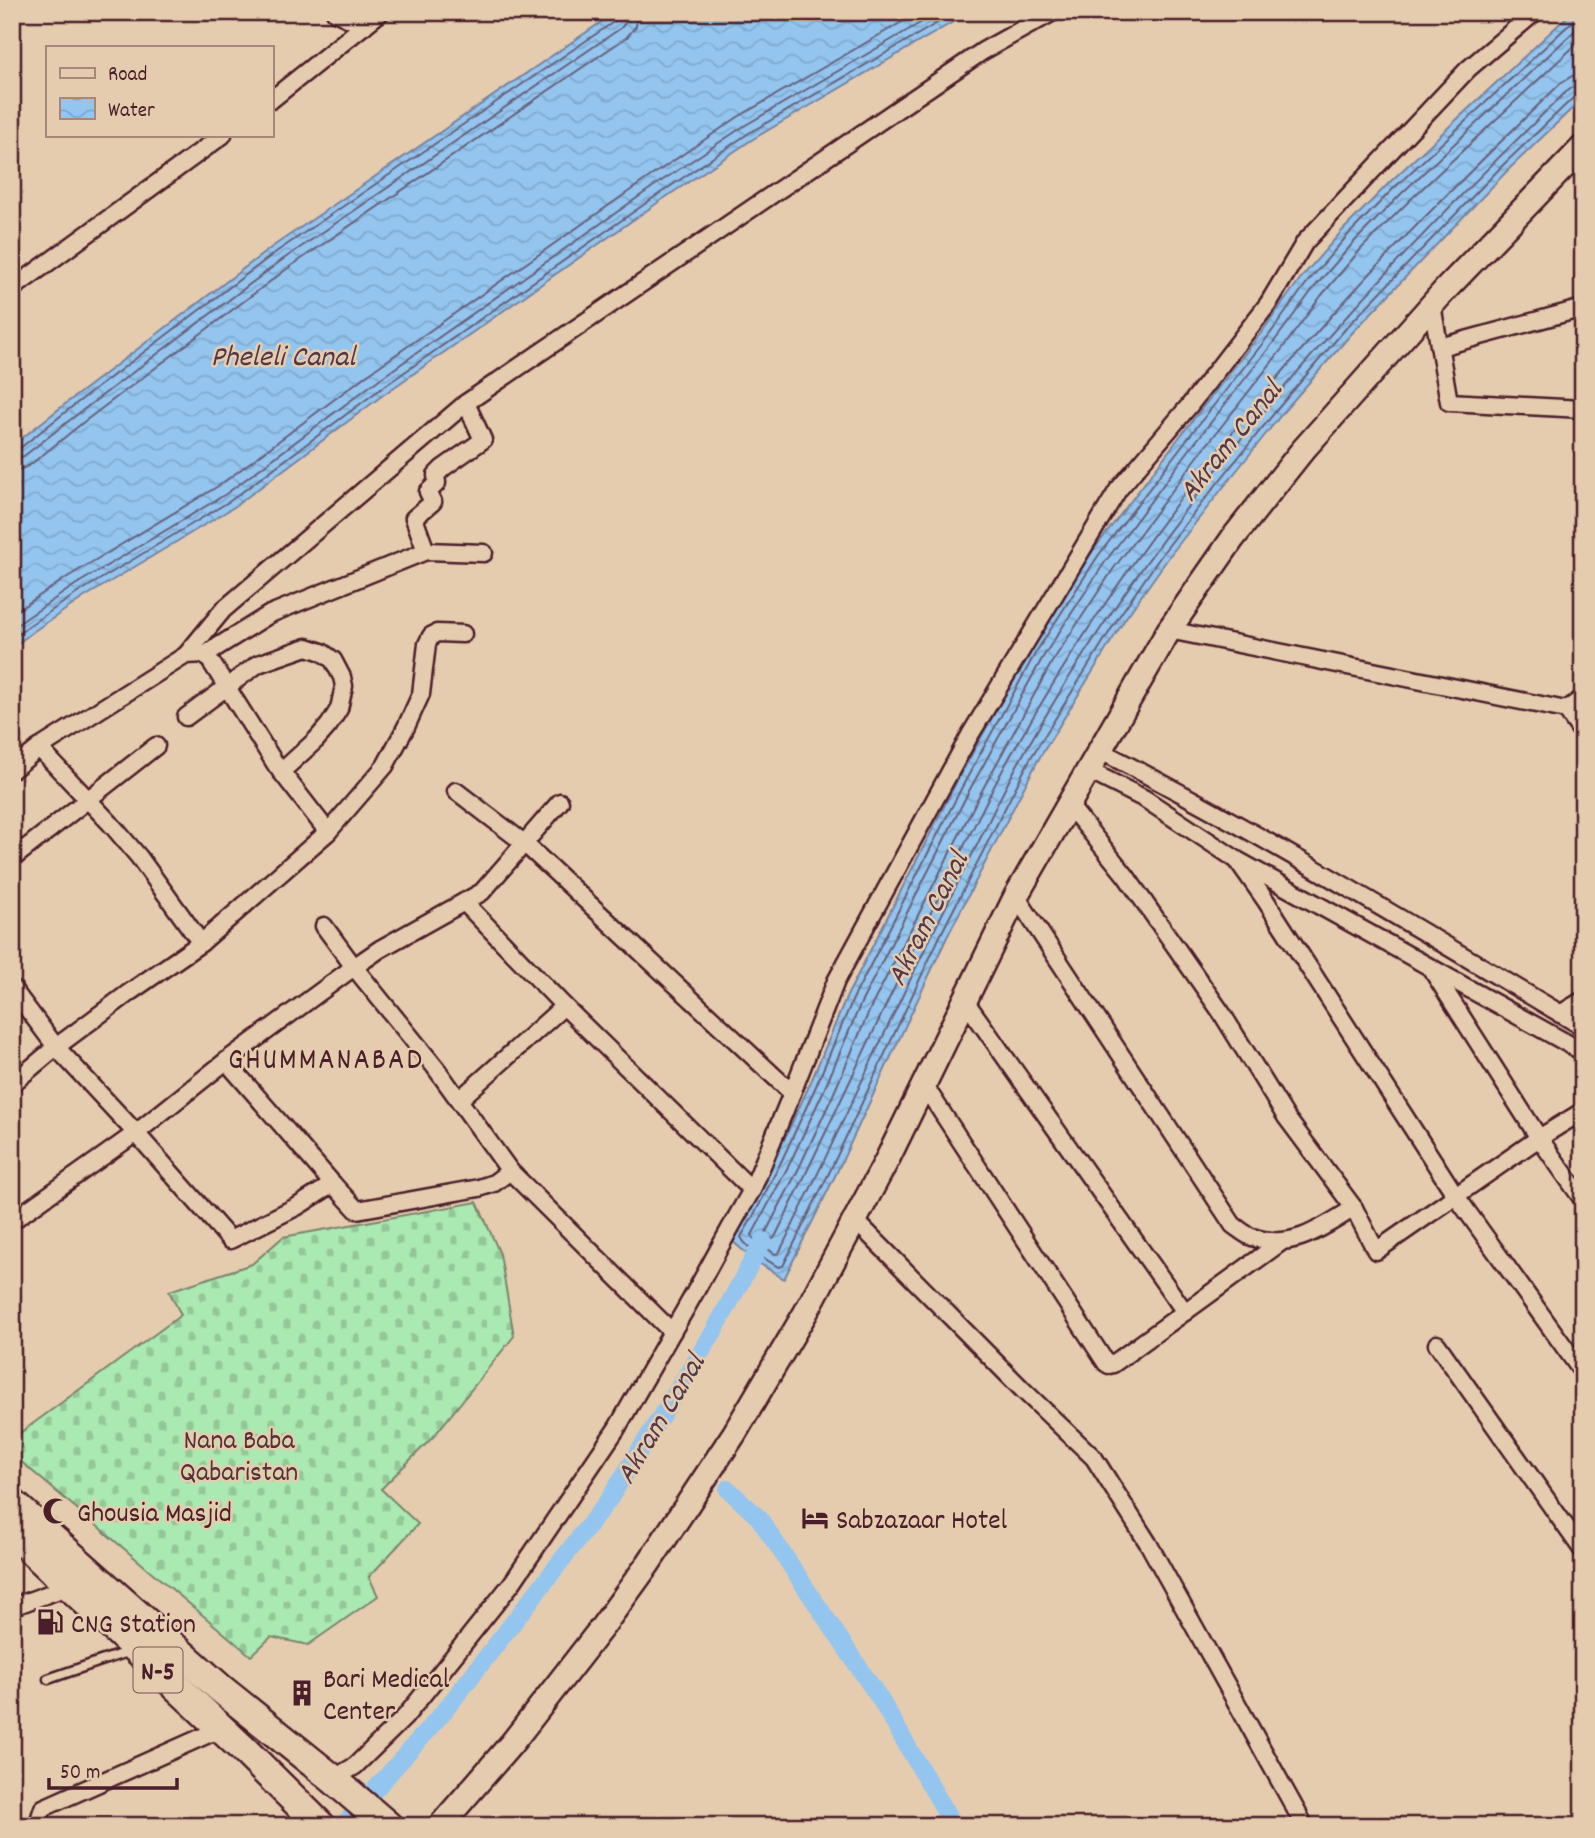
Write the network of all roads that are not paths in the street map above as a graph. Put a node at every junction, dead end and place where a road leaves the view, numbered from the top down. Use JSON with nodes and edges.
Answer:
{"nodes":[{"id":1,"x":335,"y":12,"type":"edge"},
{"id":2,"x":381,"y":12,"type":"edge"},
{"id":3,"x":1053,"y":12,"type":"edge"},
{"id":4,"x":1535,"y":12,"type":"edge"},
{"id":5,"x":364,"y":26,"type":"junction"},
{"id":6,"x":273,"y":98,"type":"edge"},
{"id":7,"x":222,"y":136,"type":"edge"},
{"id":8,"x":1583,"y":147,"type":"edge"},
{"id":9,"x":12,"y":289,"type":"edge"},
{"id":10,"x":1432,"y":305,"type":"junction"},
{"id":11,"x":1583,"y":308,"type":"edge"},
{"id":12,"x":1440,"y":347,"type":"junction"},
{"id":13,"x":466,"y":403,"type":"junction"},
{"id":14,"x":1583,"y":409,"type":"edge"},
{"id":15,"x":426,"y":551,"type":"junction"},
{"id":16,"x":484,"y":553,"type":"dead end"},
{"id":17,"x":1169,"y":630,"type":"junction"},
{"id":18,"x":463,"y":634,"type":"dead end"},
{"id":19,"x":206,"y":653,"type":"junction"},
{"id":20,"x":186,"y":654,"type":"junction"},
{"id":21,"x":226,"y":687,"type":"junction"},
{"id":22,"x":1583,"y":698,"type":"edge"},
{"id":23,"x":1566,"y":710,"type":"junction"},
{"id":24,"x":186,"y":717,"type":"dead end"},
{"id":25,"x":1583,"y":734,"type":"edge"},
{"id":26,"x":156,"y":746,"type":"dead end"},
{"id":27,"x":39,"y":748,"type":"junction"},
{"id":28,"x":1099,"y":750,"type":"junction"},
{"id":29,"x":12,"y":770,"type":"edge"},
{"id":30,"x":1087,"y":771,"type":"junction"},
{"id":31,"x":281,"y":772,"type":"junction"},
{"id":32,"x":456,"y":791,"type":"dead end"},
{"id":33,"x":87,"y":800,"type":"junction"},
{"id":34,"x":560,"y":802,"type":"dead end"},
{"id":35,"x":1068,"y":804,"type":"junction"},
{"id":36,"x":328,"y":832,"type":"junction"},
{"id":37,"x":524,"y":843,"type":"junction"},
{"id":38,"x":12,"y":859,"type":"edge"},
{"id":39,"x":1237,"y":860,"type":"junction"},
{"id":40,"x":1017,"y":896,"type":"junction"},
{"id":41,"x":464,"y":902,"type":"junction"},
{"id":42,"x":324,"y":926,"type":"dead end"},
{"id":43,"x":201,"y":943,"type":"junction"},
{"id":44,"x":1429,"y":965,"type":"junction"},
{"id":45,"x":354,"y":967,"type":"junction"},
{"id":46,"x":12,"y":988,"type":"edge"},
{"id":47,"x":1583,"y":1000,"type":"edge"},
{"id":48,"x":966,"y":1002,"type":"junction"},
{"id":49,"x":564,"y":1006,"type":"junction"},
{"id":50,"x":1560,"y":1014,"type":"junction"},
{"id":51,"x":1583,"y":1027,"type":"edge"},
{"id":52,"x":57,"y":1047,"type":"junction"},
{"id":53,"x":1583,"y":1052,"type":"edge"},
{"id":54,"x":226,"y":1061,"type":"junction"},
{"id":55,"x":12,"y":1084,"type":"edge"},
{"id":56,"x":924,"y":1085,"type":"junction"},
{"id":57,"x":792,"y":1093,"type":"junction"},
{"id":58,"x":459,"y":1100,"type":"junction"},
{"id":59,"x":1583,"y":1111,"type":"edge"},
{"id":60,"x":136,"y":1133,"type":"junction"},
{"id":61,"x":1539,"y":1138,"type":"junction"},
{"id":62,"x":510,"y":1171,"type":"junction"},
{"id":63,"x":333,"y":1184,"type":"junction"},
{"id":64,"x":752,"y":1190,"type":"junction"},
{"id":65,"x":1455,"y":1196,"type":"junction"},
{"id":66,"x":1583,"y":1200,"type":"edge"},
{"id":67,"x":1354,"y":1208,"type":"junction"},
{"id":68,"x":855,"y":1220,"type":"junction"},
{"id":69,"x":12,"y":1222,"type":"edge"},
{"id":70,"x":1280,"y":1242,"type":"junction"},
{"id":71,"x":1185,"y":1312,"type":"junction"},
{"id":72,"x":672,"y":1332,"type":"junction"},
{"id":73,"x":1437,"y":1344,"type":"dead end"},
{"id":74,"x":1583,"y":1373,"type":"edge"},
{"id":75,"x":12,"y":1503,"type":"edge"},
{"id":76,"x":12,"y":1532,"type":"edge"},
{"id":77,"x":1583,"y":1551,"type":"edge"},
{"id":78,"x":69,"y":1586,"type":"junction"},
{"id":79,"x":12,"y":1607,"type":"edge"},
{"id":80,"x":124,"y":1620,"type":"junction"},
{"id":81,"x":136,"y":1649,"type":"junction"},
{"id":82,"x":48,"y":1679,"type":"dead end"},
{"id":83,"x":220,"y":1729,"type":"junction"},
{"id":84,"x":333,"y":1779,"type":"junction"},
{"id":85,"x":307,"y":1817,"type":"edge"},
{"id":86,"x":1302,"y":1821,"type":"dead end"},
{"id":87,"x":37,"y":1826,"type":"edge"},
{"id":88,"x":388,"y":1826,"type":"edge"},
{"id":89,"x":440,"y":1826,"type":"edge"}],
"edges":[{"from":1,"to":5,"type":"street"},
{"from":2,"to":5,"type":"street"},
{"from":3,"to":13,"type":"street"},
{"from":4,"to":57,"type":"street"},
{"from":5,"to":6,"type":"street"},
{"from":7,"to":9,"type":"street"},
{"from":8,"to":10,"type":"street"},
{"from":10,"to":12,"type":"street"},
{"from":10,"to":17,"type":"street"},
{"from":11,"to":12,"type":"street"},
{"from":12,"to":14,"type":"street"},
{"from":13,"to":15,"type":"street"},
{"from":13,"to":20,"type":"street"},
{"from":15,"to":16,"type":"street"},
{"from":15,"to":19,"type":"street"},
{"from":17,"to":23,"type":"street"},
{"from":17,"to":28,"type":"street"},
{"from":18,"to":36,"type":"street"},
{"from":19,"to":20,"type":"street"},
{"from":19,"to":21,"type":"street"},
{"from":20,"to":27,"type":"street"},
{"from":21,"to":24,"type":"street"},
{"from":21,"to":31,"type":"street"},
{"from":21,"to":31,"type":"street"},
{"from":22,"to":23,"type":"street"},
{"from":23,"to":25,"type":"street"},
{"from":26,"to":33,"type":"street"},
{"from":27,"to":29,"type":"street"},
{"from":27,"to":33,"type":"street"},
{"from":28,"to":30,"type":"street"},
{"from":28,"to":50,"type":"street"},
{"from":30,"to":35,"type":"street"},
{"from":30,"to":39,"type":"street"},
{"from":31,"to":36,"type":"street"},
{"from":32,"to":37,"type":"street"},
{"from":33,"to":38,"type":"street"},
{"from":33,"to":43,"type":"street"},
{"from":34,"to":37,"type":"street"},
{"from":35,"to":40,"type":"street"},
{"from":35,"to":67,"type":"street"},
{"from":36,"to":43,"type":"street"},
{"from":37,"to":41,"type":"street"},
{"from":37,"to":57,"type":"street"},
{"from":39,"to":44,"type":"street"},
{"from":39,"to":65,"type":"street"},
{"from":40,"to":48,"type":"street"},
{"from":40,"to":70,"type":"street"},
{"from":41,"to":45,"type":"street"},
{"from":41,"to":49,"type":"street"},
{"from":42,"to":45,"type":"street"},
{"from":43,"to":52,"type":"street"},
{"from":44,"to":53,"type":"street"},
{"from":44,"to":61,"type":"street"},
{"from":45,"to":54,"type":"street"},
{"from":45,"to":58,"type":"street"},
{"from":46,"to":52,"type":"street"},
{"from":47,"to":50,"type":"street"},
{"from":48,"to":56,"type":"street"},
{"from":48,"to":71,"type":"street"},
{"from":49,"to":58,"type":"street"},
{"from":49,"to":64,"type":"street"},
{"from":50,"to":51,"type":"street"},
{"from":52,"to":55,"type":"street"},
{"from":52,"to":60,"type":"street"},
{"from":54,"to":60,"type":"street"},
{"from":54,"to":63,"type":"street"},
{"from":56,"to":68,"type":"street"},
{"from":56,"to":71,"type":"street"},
{"from":57,"to":64,"type":"street"},
{"from":58,"to":62,"type":"street"},
{"from":59,"to":61,"type":"street"},
{"from":60,"to":63,"type":"street"},
{"from":60,"to":69,"type":"street"},
{"from":61,"to":65,"type":"street"},
{"from":61,"to":66,"type":"street"},
{"from":62,"to":63,"type":"street"},
{"from":62,"to":72,"type":"street"},
{"from":64,"to":72,"type":"street"},
{"from":65,"to":67,"type":"street"},
{"from":65,"to":74,"type":"street"},
{"from":67,"to":70,"type":"street"},
{"from":68,"to":86,"type":"street"},
{"from":68,"to":89,"type":"street"},
{"from":70,"to":71,"type":"street"},
{"from":72,"to":84,"type":"street"},
{"from":73,"to":77,"type":"street"},
{"from":75,"to":80,"type":"highway","number":"N-5"},
{"from":76,"to":78,"type":"highway","number":"N-5"},
{"from":78,"to":79,"type":"street"},
{"from":78,"to":80,"type":"highway","number":"N-5"},
{"from":80,"to":81,"type":"highway","number":"N-5"},
{"from":80,"to":84,"type":"highway","number":"N-5"},
{"from":81,"to":82,"type":"lane"},
{"from":81,"to":83,"type":"highway","number":"N-5"},
{"from":83,"to":85,"type":"highway","number":"N-5"},
{"from":83,"to":87,"type":"street"},
{"from":84,"to":88,"type":"highway","number":"N-5"}]}
